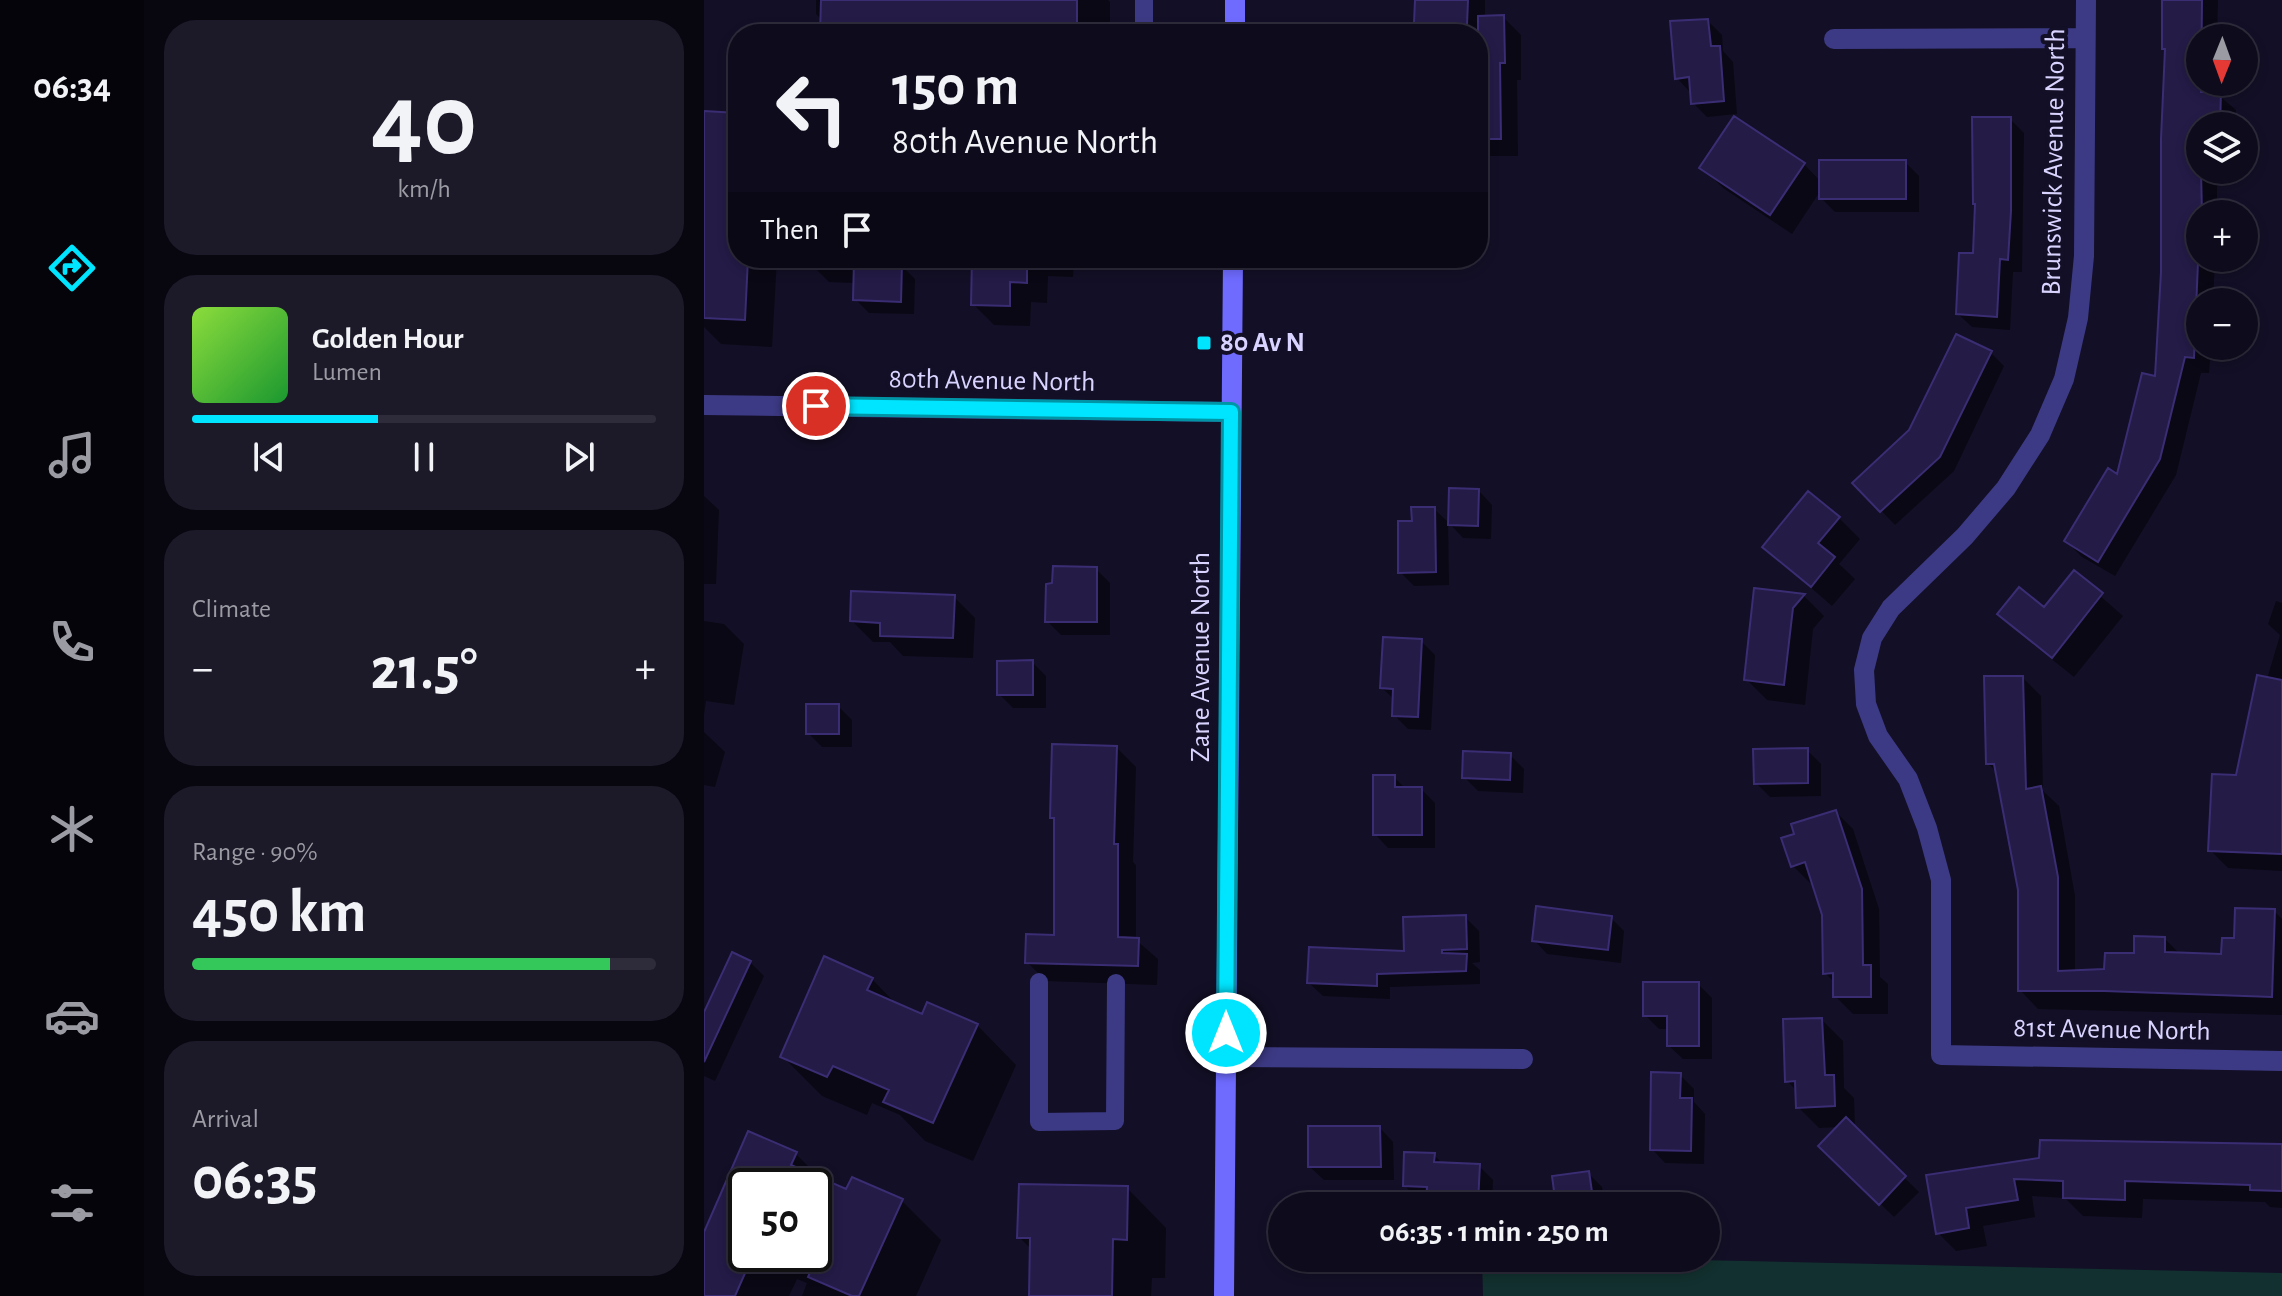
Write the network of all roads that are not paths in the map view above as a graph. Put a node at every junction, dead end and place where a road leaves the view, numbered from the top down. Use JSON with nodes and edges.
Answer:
{"nodes":[{"id":1,"x":1144,"y":0,"type":"edge"},
{"id":2,"x":1235,"y":0,"type":"edge"},
{"id":3,"x":2086,"y":0,"type":"edge"},
{"id":4,"x":1144,"y":24,"type":"edge"},
{"id":5,"x":1235,"y":24,"type":"edge"},
{"id":6,"x":2085,"y":38,"type":"junction"},
{"id":7,"x":1834,"y":39,"type":"dead end"},
{"id":8,"x":1233,"y":268,"type":"edge"},
{"id":9,"x":704,"y":405,"type":"edge"},
{"id":10,"x":1231,"y":412,"type":"junction"},
{"id":11,"x":1039,"y":982,"type":"dead end"},
{"id":12,"x":1116,"y":983,"type":"dead end"},
{"id":13,"x":1941,"y":1055,"type":"joint"},
{"id":14,"x":1226,"y":1057,"type":"junction"},
{"id":15,"x":1523,"y":1059,"type":"dead end"},
{"id":16,"x":2282,"y":1061,"type":"edge"},
{"id":17,"x":1224,"y":1296,"type":"edge"}],
"edges":[{"from":1,"to":4,"type":"lane"},
{"from":2,"to":5,"type":"main road"},
{"from":3,"to":6,"type":"street","name":"Brunswick Avenue North"},
{"from":6,"to":7,"type":"street"},
{"from":6,"to":13,"type":"street","name":"Brunswick Avenue North"},
{"from":8,"to":10,"type":"main road","name":"Zane Avenue North"},
{"from":9,"to":10,"type":"street","name":"80th Avenue North"},
{"from":10,"to":14,"type":"main road","name":"Zane Avenue North"},
{"from":11,"to":12,"type":"lane"},
{"from":13,"to":16,"type":"street","name":"81st Avenue North"},
{"from":14,"to":15,"type":"street"},
{"from":14,"to":17,"type":"main road","name":"Zane Avenue North"}]}
